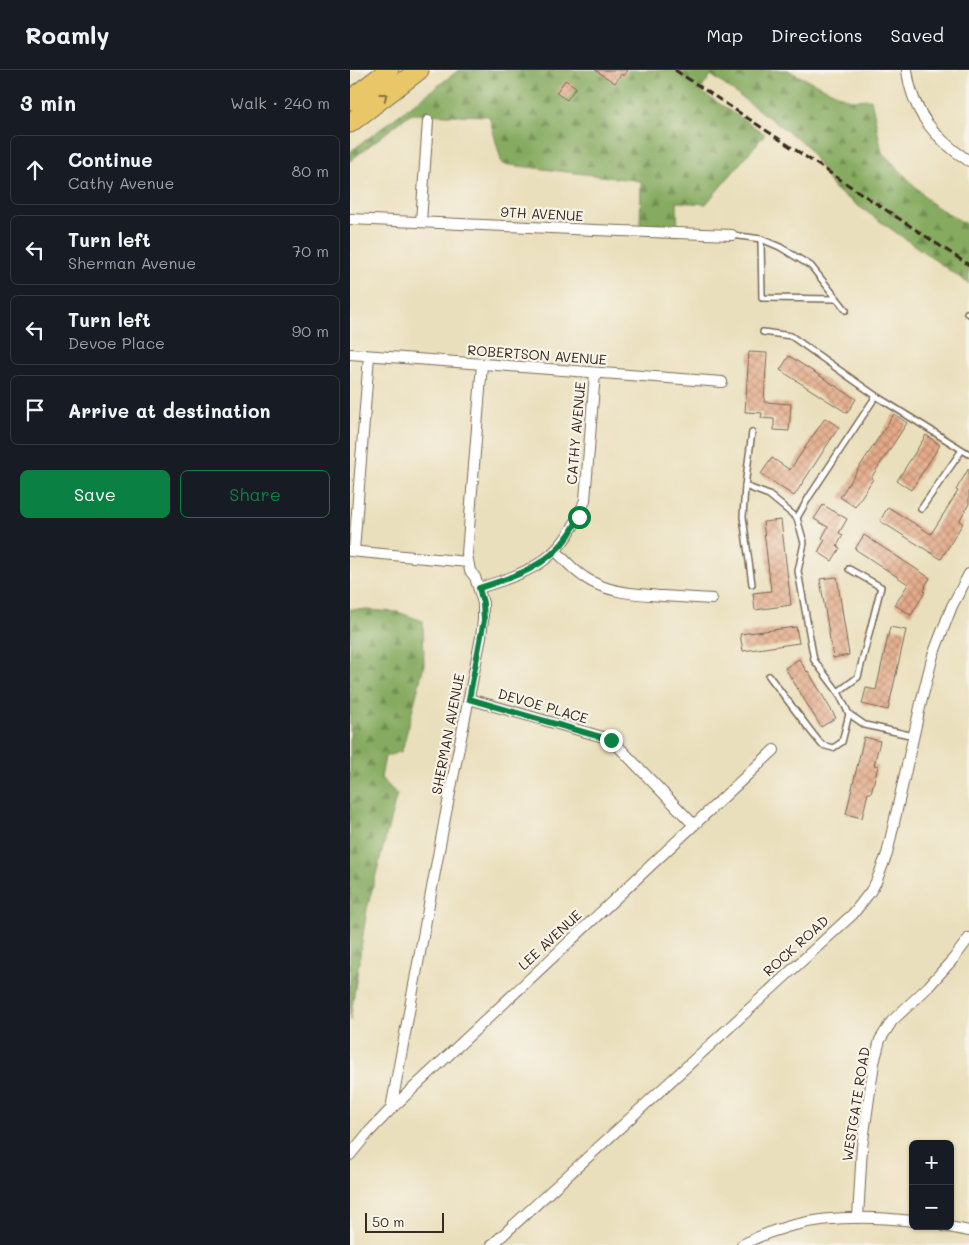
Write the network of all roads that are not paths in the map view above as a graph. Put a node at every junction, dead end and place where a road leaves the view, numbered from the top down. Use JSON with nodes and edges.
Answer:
{"nodes":[{"id":1,"x":389,"y":70,"type":"edge"},
{"id":2,"x":419,"y":70,"type":"edge"},
{"id":3,"x":907,"y":70,"type":"edge"},
{"id":4,"x":350,"y":100,"type":"edge"},
{"id":5,"x":428,"y":121,"type":"dead end"},
{"id":6,"x":350,"y":123,"type":"edge"},
{"id":7,"x":969,"y":161,"type":"edge"},
{"id":8,"x":350,"y":219,"type":"edge"},
{"id":9,"x":420,"y":222,"type":"junction"},
{"id":10,"x":732,"y":235,"type":"joint"},
{"id":11,"x":761,"y":239,"type":"junction"},
{"id":12,"x":837,"y":298,"type":"junction"},
{"id":13,"x":846,"y":310,"type":"dead end"},
{"id":14,"x":763,"y":332,"type":"dead end"},
{"id":15,"x":350,"y":354,"type":"edge"},
{"id":16,"x":369,"y":356,"type":"junction"},
{"id":17,"x":482,"y":364,"type":"junction"},
{"id":18,"x":595,"y":373,"type":"junction"},
{"id":19,"x":722,"y":382,"type":"dead end"},
{"id":20,"x":876,"y":396,"type":"junction"},
{"id":21,"x":752,"y":432,"type":"dead end"},
{"id":22,"x":962,"y":450,"type":"junction"},
{"id":23,"x":969,"y":454,"type":"edge"},
{"id":24,"x":745,"y":486,"type":"junction"},
{"id":25,"x":921,"y":509,"type":"dead end"},
{"id":26,"x":797,"y":518,"type":"junction"},
{"id":27,"x":352,"y":551,"type":"edge"},
{"id":28,"x":556,"y":551,"type":"junction"},
{"id":29,"x":468,"y":562,"type":"junction"},
{"id":30,"x":849,"y":569,"type":"dead end"},
{"id":31,"x":969,"y":574,"type":"edge"},
{"id":32,"x":752,"y":584,"type":"dead end"},
{"id":33,"x":479,"y":588,"type":"junction"},
{"id":34,"x":712,"y":598,"type":"dead end"},
{"id":35,"x":770,"y":676,"type":"dead end"},
{"id":36,"x":838,"y":692,"type":"junction"},
{"id":37,"x":469,"y":699,"type":"junction"},
{"id":38,"x":849,"y":714,"type":"junction"},
{"id":39,"x":914,"y":736,"type":"junction"},
{"id":40,"x":774,"y":750,"type":"dead end"},
{"id":41,"x":694,"y":825,"type":"junction"},
{"id":42,"x":969,"y":938,"type":"edge"},
{"id":43,"x":390,"y":1109,"type":"junction"},
{"id":44,"x":350,"y":1155,"type":"edge"},
{"id":45,"x":858,"y":1218,"type":"junction"},
{"id":46,"x":909,"y":1220,"type":"edge"},
{"id":47,"x":954,"y":1228,"type":"edge"},
{"id":48,"x":969,"y":1231,"type":"edge"},
{"id":49,"x":492,"y":1245,"type":"edge"},
{"id":50,"x":742,"y":1245,"type":"edge"}],
"edges":[{"from":1,"to":4,"type":"highway"},
{"from":6,"to":2,"type":"highway","one_way":true},
{"from":3,"to":7,"type":"street"},
{"from":5,"to":9,"type":"street"},
{"from":8,"to":9,"type":"street","name":"9TH AVENUE"},
{"from":9,"to":10,"type":"street","name":"9TH AVENUE"},
{"from":10,"to":11,"type":"lane"},
{"from":11,"to":12,"type":"lane"},
{"from":11,"to":12,"type":"lane"},
{"from":12,"to":13,"type":"lane"},
{"from":14,"to":20,"type":"lane"},
{"from":15,"to":16,"type":"street","name":"ROBERTSON AVENUE"},
{"from":16,"to":17,"type":"street","name":"ROBERTSON AVENUE"},
{"from":16,"to":27,"type":"street"},
{"from":17,"to":18,"type":"street","name":"ROBERTSON AVENUE"},
{"from":17,"to":29,"type":"street","name":"SHERMAN AVENUE"},
{"from":18,"to":19,"type":"street","name":"ROBERTSON AVENUE"},
{"from":18,"to":28,"type":"street","name":"CATHY AVENUE"},
{"from":20,"to":22,"type":"lane"},
{"from":20,"to":26,"type":"lane"},
{"from":21,"to":24,"type":"lane"},
{"from":22,"to":23,"type":"lane"},
{"from":22,"to":25,"type":"lane"},
{"from":24,"to":26,"type":"lane"},
{"from":24,"to":32,"type":"lane"},
{"from":26,"to":36,"type":"lane"},
{"from":27,"to":29,"type":"street"},
{"from":28,"to":33,"type":"street","name":"CATHY AVENUE"},
{"from":28,"to":34,"type":"street"},
{"from":29,"to":33,"type":"street","name":"SHERMAN AVENUE"},
{"from":30,"to":36,"type":"lane"},
{"from":31,"to":39,"type":"street","name":"ROCK ROAD"},
{"from":33,"to":37,"type":"street","name":"SHERMAN AVENUE"},
{"from":35,"to":38,"type":"lane"},
{"from":36,"to":38,"type":"lane"},
{"from":37,"to":41,"type":"street","name":"DEVOE PLACE"},
{"from":37,"to":43,"type":"street","name":"SHERMAN AVENUE"},
{"from":38,"to":39,"type":"lane"},
{"from":39,"to":49,"type":"street","name":"ROCK ROAD"},
{"from":40,"to":41,"type":"street","name":"LEE AVENUE"},
{"from":41,"to":43,"type":"street","name":"LEE AVENUE"},
{"from":42,"to":45,"type":"street","name":"WESTGATE ROAD"},
{"from":43,"to":44,"type":"street","name":"LEE AVENUE"},
{"from":45,"to":46,"type":"street"},
{"from":45,"to":50,"type":"street"},
{"from":47,"to":48,"type":"street"}]}
